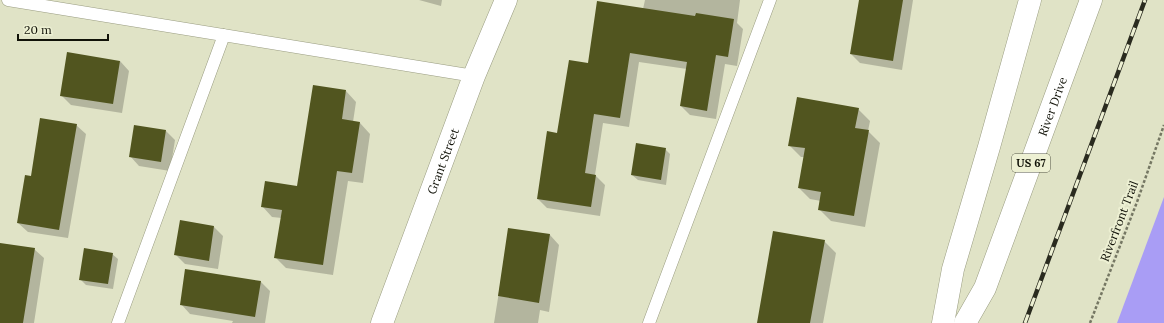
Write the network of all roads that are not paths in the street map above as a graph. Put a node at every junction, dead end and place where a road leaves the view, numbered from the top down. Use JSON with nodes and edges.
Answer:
{"nodes":[{"id":1,"x":8,"y":0,"type":"edge"},
{"id":2,"x":506,"y":0,"type":"edge"},
{"id":3,"x":770,"y":0,"type":"edge"},
{"id":4,"x":1030,"y":0,"type":"edge"},
{"id":5,"x":1092,"y":0,"type":"edge"},
{"id":6,"x":224,"y":35,"type":"junction"},
{"id":7,"x":474,"y":76,"type":"junction"},
{"id":8,"x":118,"y":323,"type":"edge"},
{"id":9,"x":382,"y":323,"type":"edge"},
{"id":10,"x":649,"y":323,"type":"edge"},
{"id":11,"x":943,"y":323,"type":"edge"},
{"id":12,"x":965,"y":323,"type":"edge"}],
"edges":[{"from":1,"to":6,"type":"lane"},
{"from":2,"to":7,"type":"main road","name":"Grant Street"},
{"from":3,"to":10,"type":"lane"},
{"from":4,"to":11,"type":"main road"},
{"from":5,"to":12,"type":"main road","name":"River Drive","number":"US 67"},
{"from":6,"to":7,"type":"lane"},
{"from":6,"to":8,"type":"lane"},
{"from":7,"to":9,"type":"main road","name":"Grant Street"}]}
